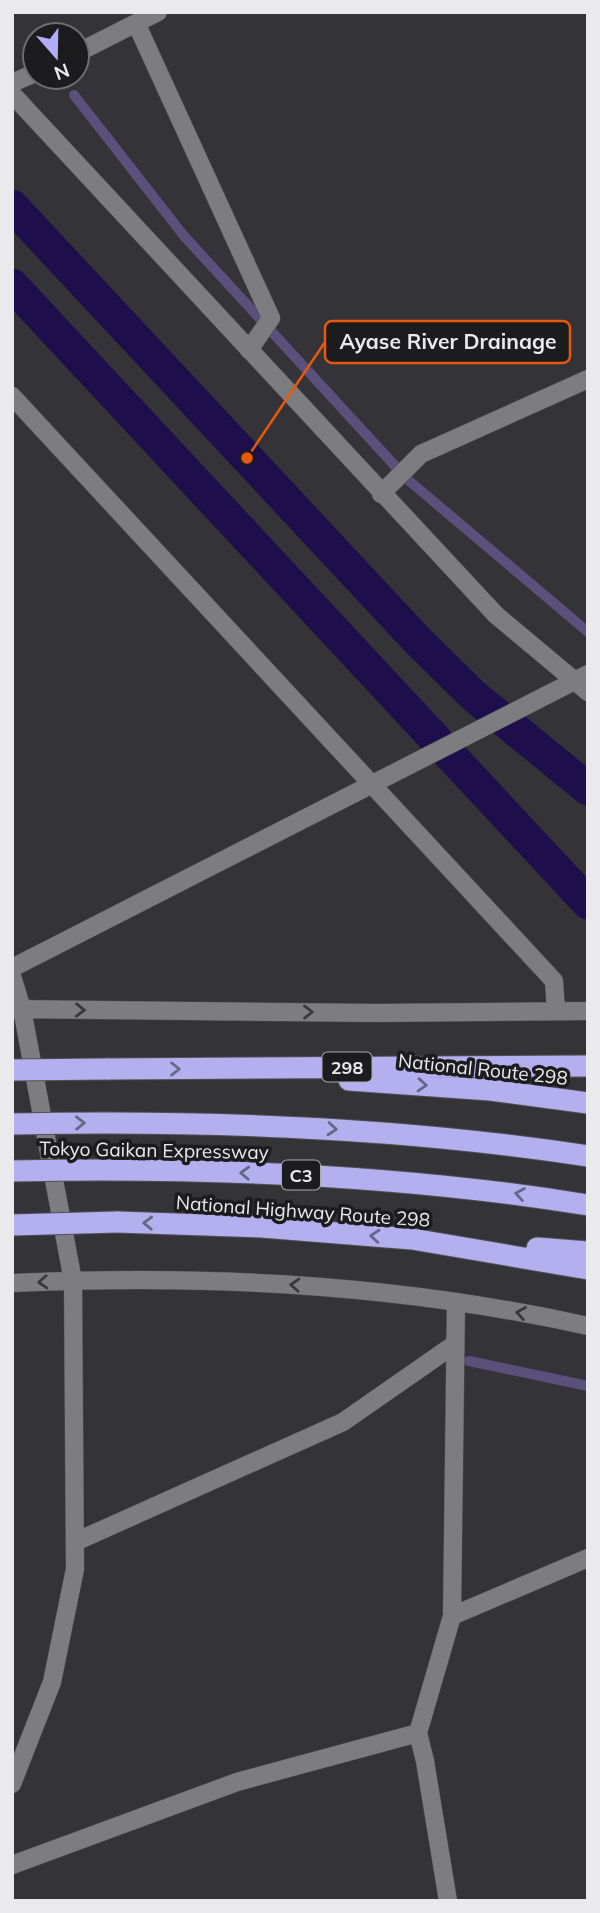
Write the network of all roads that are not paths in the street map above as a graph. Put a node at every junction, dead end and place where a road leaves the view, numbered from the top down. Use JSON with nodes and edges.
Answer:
{"nodes":[{"id":1,"x":158,"y":12,"type":"edge"},
{"id":2,"x":134,"y":19,"type":"edge"},
{"id":3,"x":91,"y":45,"type":"edge"},
{"id":4,"x":12,"y":94,"type":"edge"},
{"id":5,"x":253,"y":344,"type":"junction"},
{"id":6,"x":588,"y":379,"type":"edge"},
{"id":7,"x":12,"y":396,"type":"edge"},
{"id":8,"x":381,"y":494,"type":"junction"},
{"id":9,"x":583,"y":683,"type":"edge"},
{"id":10,"x":371,"y":787,"type":"junction"},
{"id":11,"x":12,"y":968,"type":"edge"},
{"id":12,"x":12,"y":976,"type":"edge"},
{"id":13,"x":17,"y":1009,"type":"edge"},
{"id":14,"x":556,"y":1011,"type":"junction"},
{"id":15,"x":588,"y":1011,"type":"edge"},
{"id":16,"x":588,"y":1066,"type":"edge"},
{"id":17,"x":207,"y":1069,"type":"junction"},
{"id":18,"x":12,"y":1070,"type":"edge"},
{"id":19,"x":588,"y":1103,"type":"edge"},
{"id":20,"x":12,"y":1124,"type":"edge"},
{"id":21,"x":588,"y":1156,"type":"edge"},
{"id":22,"x":12,"y":1171,"type":"edge"},
{"id":23,"x":588,"y":1205,"type":"edge"},
{"id":24,"x":12,"y":1225,"type":"edge"},
{"id":25,"x":412,"y":1239,"type":"junction"},
{"id":26,"x":588,"y":1252,"type":"edge"},
{"id":27,"x":588,"y":1269,"type":"edge"},
{"id":28,"x":73,"y":1280,"type":"junction"},
{"id":29,"x":12,"y":1283,"type":"edge"},
{"id":30,"x":456,"y":1302,"type":"junction"},
{"id":31,"x":588,"y":1326,"type":"edge"},
{"id":32,"x":455,"y":1344,"type":"junction"},
{"id":33,"x":75,"y":1542,"type":"junction"},
{"id":34,"x":588,"y":1558,"type":"edge"},
{"id":35,"x":452,"y":1616,"type":"junction"},
{"id":36,"x":418,"y":1733,"type":"junction"},
{"id":37,"x":12,"y":1784,"type":"edge"},
{"id":38,"x":12,"y":1865,"type":"edge"},
{"id":39,"x":448,"y":1901,"type":"edge"}],
"edges":[{"from":1,"to":2,"type":"street"},
{"from":2,"to":3,"type":"street"},
{"from":2,"to":5,"type":"street"},
{"from":4,"to":5,"type":"street"},
{"from":5,"to":8,"type":"street"},
{"from":6,"to":8,"type":"street"},
{"from":7,"to":10,"type":"street"},
{"from":8,"to":9,"type":"street"},
{"from":9,"to":10,"type":"street"},
{"from":10,"to":11,"type":"street"},
{"from":10,"to":14,"type":"street"},
{"from":12,"to":13,"type":"street"},
{"from":13,"to":14,"type":"street","one_way":true},
{"from":13,"to":28,"type":"street"},
{"from":14,"to":15,"type":"street"},
{"from":16,"to":17,"type":"highway","number":"298"},
{"from":18,"to":17,"type":"highway","number":"298","one_way":true,"bridge":true},
{"from":17,"to":19,"type":"highway","name":"National Route 298","number":"298","one_way":true},
{"from":20,"to":21,"type":"highway","name":"Tokyo Gaikan Expressway","one_way":true,"bridge":true},
{"from":23,"to":22,"type":"highway","name":"Tokyo Gaikan Expressway","number":"C3","one_way":true,"bridge":true},
{"from":25,"to":24,"type":"highway","name":"National Highway Route 298","one_way":true,"bridge":true},
{"from":25,"to":26,"type":"highway"},
{"from":25,"to":27,"type":"highway","name":"National Highway Route 298"},
{"from":28,"to":29,"type":"street","one_way":true},
{"from":30,"to":28,"type":"street","one_way":true},
{"from":28,"to":33,"type":"street"},
{"from":31,"to":30,"type":"street","one_way":true},
{"from":30,"to":32,"type":"street"},
{"from":32,"to":33,"type":"street"},
{"from":32,"to":35,"type":"street"},
{"from":33,"to":37,"type":"street"},
{"from":34,"to":35,"type":"street"},
{"from":35,"to":36,"type":"street"},
{"from":36,"to":38,"type":"street"},
{"from":36,"to":39,"type":"street"}]}
